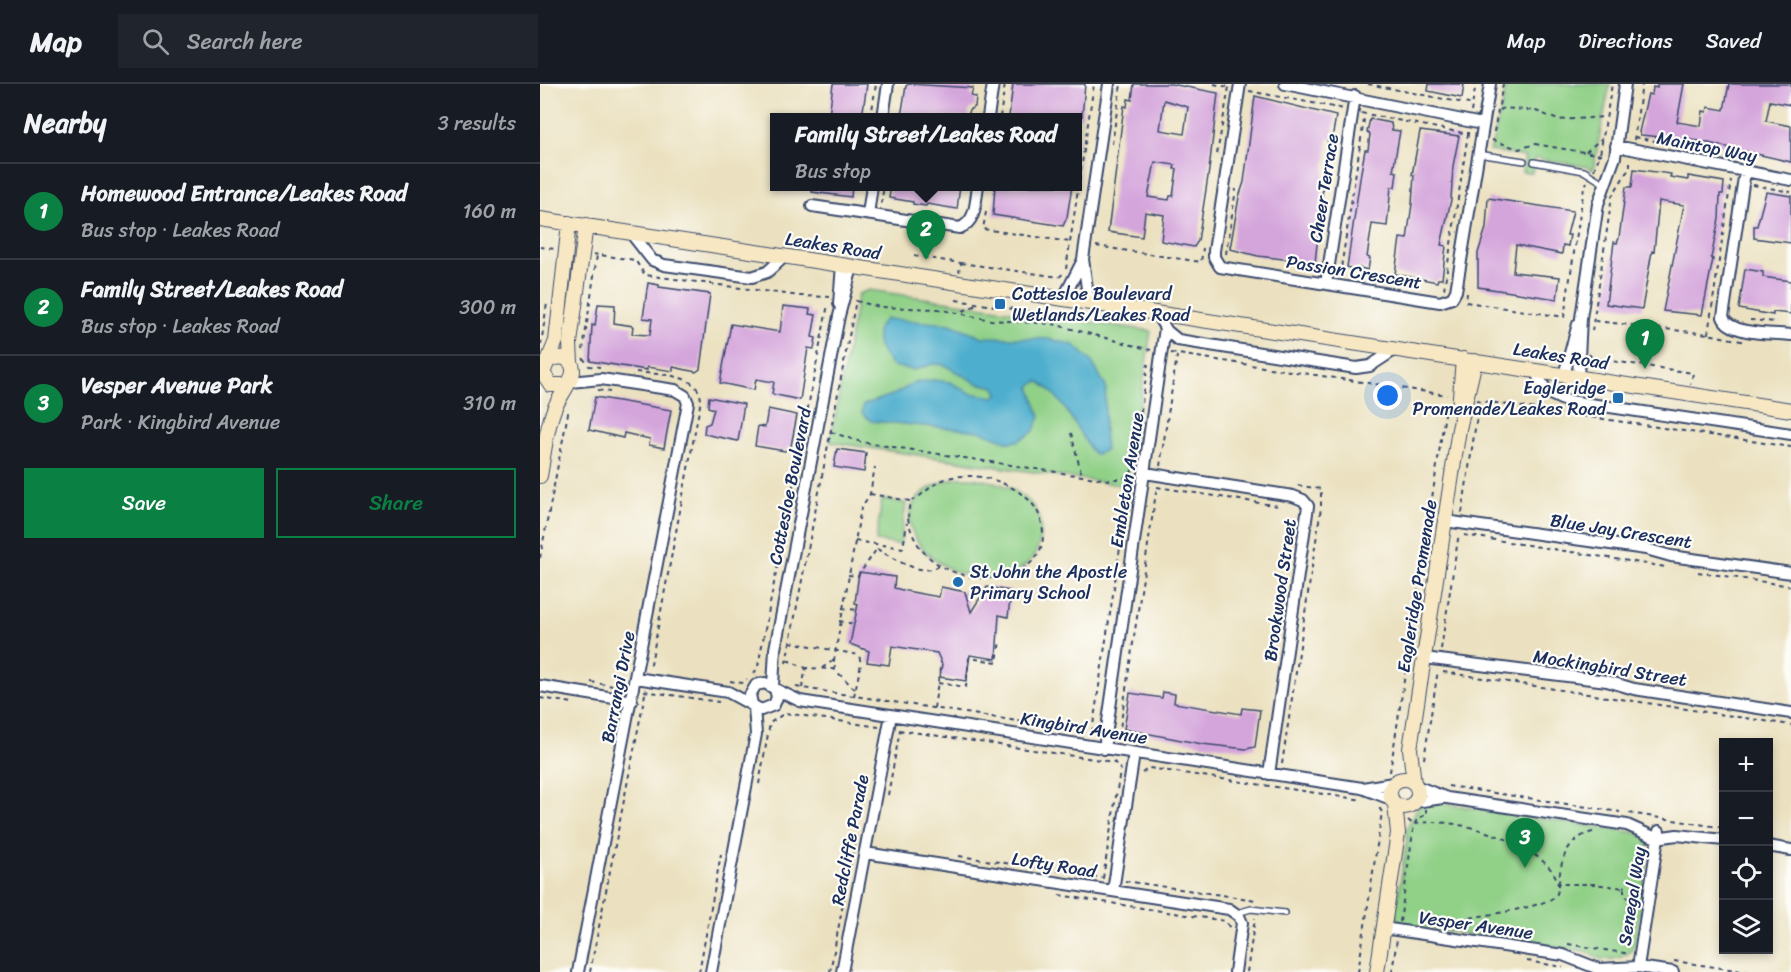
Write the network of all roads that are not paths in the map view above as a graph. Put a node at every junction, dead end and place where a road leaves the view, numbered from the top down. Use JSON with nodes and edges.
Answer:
{"nodes":[{"id":1,"x":888,"y":84,"type":"edge"},
{"id":2,"x":993,"y":84,"type":"edge"},
{"id":3,"x":1109,"y":84,"type":"edge"},
{"id":4,"x":1240,"y":84,"type":"edge"},
{"id":5,"x":1285,"y":84,"type":"edge"},
{"id":6,"x":1490,"y":84,"type":"edge"},
{"id":7,"x":1626,"y":84,"type":"edge"},
{"id":8,"x":1355,"y":96,"type":"junction"},
{"id":9,"x":884,"y":113,"type":"edge"},
{"id":10,"x":989,"y":113,"type":"edge"},
{"id":11,"x":1482,"y":124,"type":"junction"},
{"id":12,"x":1615,"y":152,"type":"junction"},
{"id":13,"x":1482,"y":155,"type":"junction"},
{"id":14,"x":1524,"y":161,"type":"dead end"},
{"id":15,"x":1534,"y":162,"type":"dead end"},
{"id":16,"x":1744,"y":177,"type":"junction"},
{"id":17,"x":1791,"y":180,"type":"edge"},
{"id":18,"x":1605,"y":184,"type":"junction"},
{"id":19,"x":871,"y":191,"type":"edge"},
{"id":20,"x":977,"y":191,"type":"edge"},
{"id":21,"x":812,"y":206,"type":"dead end"},
{"id":22,"x":868,"y":214,"type":"junction"},
{"id":23,"x":540,"y":219,"type":"edge"},
{"id":24,"x":569,"y":223,"type":"junction"},
{"id":25,"x":586,"y":225,"type":"junction"},
{"id":26,"x":630,"y":232,"type":"junction"},
{"id":27,"x":784,"y":256,"type":"junction"},
{"id":28,"x":1083,"y":259,"type":"junction"},
{"id":29,"x":847,"y":266,"type":"junction"},
{"id":30,"x":1326,"y":284,"type":"junction"},
{"id":31,"x":1063,"y":299,"type":"junction"},
{"id":32,"x":1089,"y":303,"type":"junction"},
{"id":33,"x":1156,"y":313,"type":"junction"},
{"id":34,"x":1165,"y":328,"type":"junction"},
{"id":35,"x":1791,"y":335,"type":"edge"},
{"id":36,"x":1185,"y":342,"type":"junction"},
{"id":37,"x":1396,"y":349,"type":"junction"},
{"id":38,"x":1162,"y":359,"type":"junction"},
{"id":39,"x":1469,"y":360,"type":"junction"},
{"id":40,"x":571,"y":364,"type":"junction"},
{"id":41,"x":1534,"y":370,"type":"junction"},
{"id":42,"x":545,"y":371,"type":"edge"},
{"id":43,"x":1571,"y":376,"type":"junction"},
{"id":44,"x":601,"y":379,"type":"junction"},
{"id":45,"x":568,"y":384,"type":"junction"},
{"id":46,"x":1791,"y":410,"type":"edge"},
{"id":47,"x":552,"y":413,"type":"junction"},
{"id":48,"x":1791,"y":434,"type":"edge"},
{"id":49,"x":1144,"y":473,"type":"junction"},
{"id":50,"x":540,"y":477,"type":"edge"},
{"id":51,"x":1445,"y":521,"type":"junction"},
{"id":52,"x":1791,"y":573,"type":"edge"},
{"id":53,"x":1424,"y":658,"type":"junction"},
{"id":54,"x":773,"y":661,"type":"junction"},
{"id":55,"x":644,"y":675,"type":"junction"},
{"id":56,"x":540,"y":686,"type":"edge"},
{"id":57,"x":755,"y":686,"type":"junction"},
{"id":58,"x":774,"y":688,"type":"junction"},
{"id":59,"x":728,"y":692,"type":"junction"},
{"id":60,"x":637,"y":694,"type":"junction"},
{"id":61,"x":800,"y":701,"type":"junction"},
{"id":62,"x":753,"y":705,"type":"junction"},
{"id":63,"x":770,"y":709,"type":"junction"},
{"id":64,"x":1791,"y":713,"type":"edge"},
{"id":65,"x":891,"y":715,"type":"junction"},
{"id":66,"x":756,"y":734,"type":"junction"},
{"id":67,"x":1410,"y":748,"type":"junction"},
{"id":68,"x":1104,"y":749,"type":"junction"},
{"id":69,"x":1134,"y":754,"type":"junction"},
{"id":70,"x":1270,"y":769,"type":"junction"},
{"id":71,"x":1391,"y":780,"type":"junction"},
{"id":72,"x":1362,"y":788,"type":"junction"},
{"id":73,"x":1418,"y":794,"type":"junction"},
{"id":74,"x":1397,"y":813,"type":"junction"},
{"id":75,"x":1658,"y":835,"type":"junction"},
{"id":76,"x":1719,"y":839,"type":"edge"},
{"id":77,"x":1773,"y":847,"type":"edge"},
{"id":78,"x":1791,"y":850,"type":"edge"},
{"id":79,"x":865,"y":853,"type":"junction"},
{"id":80,"x":1113,"y":891,"type":"junction"},
{"id":81,"x":1237,"y":913,"type":"junction"},
{"id":82,"x":1285,"y":913,"type":"dead end"},
{"id":83,"x":1383,"y":928,"type":"junction"},
{"id":84,"x":1639,"y":961,"type":"junction"},
{"id":85,"x":1673,"y":966,"type":"edge"},
{"id":86,"x":1601,"y":968,"type":"edge"},
{"id":87,"x":579,"y":972,"type":"edge"},
{"id":88,"x":711,"y":972,"type":"edge"},
{"id":89,"x":842,"y":972,"type":"edge"},
{"id":90,"x":1235,"y":972,"type":"edge"},
{"id":91,"x":1377,"y":972,"type":"edge"}],
"edges":[{"from":1,"to":9,"type":"street"},
{"from":2,"to":10,"type":"street"},
{"from":3,"to":28,"type":"street"},
{"from":4,"to":30,"type":"street","name":"Passion Crescent"},
{"from":5,"to":8,"type":"street"},
{"from":6,"to":11,"type":"street","name":"Passion Crescent"},
{"from":7,"to":12,"type":"street"},
{"from":8,"to":11,"type":"street"},
{"from":8,"to":30,"type":"street","name":"Cheer Terrace"},
{"from":11,"to":13,"type":"street","name":"Passion Crescent"},
{"from":12,"to":16,"type":"street","name":"Maintop Way"},
{"from":12,"to":18,"type":"street"},
{"from":13,"to":14,"type":"lane"},
{"from":13,"to":30,"type":"street","name":"Passion Crescent"},
{"from":15,"to":18,"type":"lane"},
{"from":16,"to":17,"type":"street","name":"Maintop Way"},
{"from":16,"to":35,"type":"street"},
{"from":18,"to":43,"type":"street"},
{"from":19,"to":22,"type":"street"},
{"from":20,"to":22,"type":"street"},
{"from":21,"to":22,"type":"street"},
{"from":23,"to":24,"type":"main road","name":"Leakes Road"},
{"from":24,"to":25,"type":"main road","name":"Leakes Road"},
{"from":24,"to":42,"type":"main road"},
{"from":25,"to":26,"type":"main road","name":"Leakes Road"},
{"from":25,"to":40,"type":"main road"},
{"from":26,"to":27,"type":"main road","name":"Leakes Road"},
{"from":26,"to":27,"type":"street"},
{"from":27,"to":29,"type":"main road","name":"Leakes Road"},
{"from":28,"to":31,"type":"street"},
{"from":28,"to":32,"type":"street"},
{"from":29,"to":31,"type":"main road","name":"Leakes Road"},
{"from":29,"to":54,"type":"street","name":"Cottesloe Boulevard"},
{"from":31,"to":32,"type":"main road","name":"Leakes Road"},
{"from":32,"to":33,"type":"main road","name":"Leakes Road"},
{"from":33,"to":34,"type":"street"},
{"from":33,"to":37,"type":"main road","name":"Leakes Road"},
{"from":34,"to":36,"type":"street"},
{"from":34,"to":38,"type":"street","name":"Embleton Avenue"},
{"from":36,"to":37,"type":"street"},
{"from":36,"to":38,"type":"street"},
{"from":37,"to":39,"type":"main road","name":"Leakes Road"},
{"from":38,"to":49,"type":"street","name":"Embleton Avenue"},
{"from":39,"to":41,"type":"main road","name":"Leakes Road"},
{"from":39,"to":51,"type":"main road","name":"Eagleridge Promenade"},
{"from":40,"to":42,"type":"main road"},
{"from":40,"to":44,"type":"street"},
{"from":40,"to":45,"type":"main road"},
{"from":41,"to":43,"type":"main road","name":"Leakes Road"},
{"from":41,"to":48,"type":"street"},
{"from":42,"to":45,"type":"main road"},
{"from":42,"to":47,"type":"main road"},
{"from":43,"to":46,"type":"main road","name":"Leakes Road"},
{"from":44,"to":45,"type":"street"},
{"from":44,"to":55,"type":"street","name":"Barrangi Drive"},
{"from":45,"to":47,"type":"main road"},
{"from":47,"to":50,"type":"main road"},
{"from":49,"to":68,"type":"street","name":"Embleton Avenue"},
{"from":49,"to":70,"type":"street","name":"Brookwood Street"},
{"from":51,"to":52,"type":"street","name":"Blue Jay Crescent"},
{"from":51,"to":53,"type":"main road","name":"Eagleridge Promenade"},
{"from":53,"to":64,"type":"street","name":"Mockingbird Street"},
{"from":53,"to":67,"type":"main road","name":"Eagleridge Promenade"},
{"from":54,"to":57,"type":"street","name":"Cottesloe Boulevard"},
{"from":54,"to":58,"type":"street","name":"Cottesloe Boulevard"},
{"from":55,"to":59,"type":"street"},
{"from":55,"to":60,"type":"street","name":"Barrangi Drive"},
{"from":56,"to":60,"type":"street"},
{"from":57,"to":58,"type":"street"},
{"from":57,"to":59,"type":"street"},
{"from":57,"to":62,"type":"street"},
{"from":58,"to":61,"type":"street","name":"Kingbird Avenue"},
{"from":58,"to":63,"type":"street"},
{"from":59,"to":62,"type":"street"},
{"from":60,"to":87,"type":"street","name":"Barrangi Drive"},
{"from":61,"to":63,"type":"street","name":"Kingbird Avenue"},
{"from":61,"to":65,"type":"street","name":"Kingbird Avenue"},
{"from":62,"to":63,"type":"street"},
{"from":62,"to":66,"type":"street"},
{"from":63,"to":66,"type":"street"},
{"from":65,"to":68,"type":"street","name":"Kingbird Avenue"},
{"from":65,"to":79,"type":"street","name":"Redcliffe Parade"},
{"from":66,"to":88,"type":"street"},
{"from":67,"to":71,"type":"main road","name":"Eagleridge Promenade"},
{"from":67,"to":73,"type":"main road","name":"Eagleridge Promenade"},
{"from":68,"to":69,"type":"street","name":"Kingbird Avenue"},
{"from":69,"to":70,"type":"street","name":"Kingbird Avenue"},
{"from":69,"to":80,"type":"street"},
{"from":70,"to":72,"type":"street","name":"Kingbird Avenue"},
{"from":71,"to":72,"type":"street","name":"Kingbird Avenue"},
{"from":71,"to":73,"type":"main road"},
{"from":71,"to":74,"type":"main road","name":"Eagleridge Promenade"},
{"from":72,"to":74,"type":"street","name":"Kingbird Avenue"},
{"from":73,"to":74,"type":"main road"},
{"from":73,"to":75,"type":"street"},
{"from":74,"to":83,"type":"main road"},
{"from":75,"to":76,"type":"street"},
{"from":75,"to":84,"type":"street","name":"Senegal Way"},
{"from":77,"to":78,"type":"street"},
{"from":79,"to":80,"type":"street","name":"Lofty Road"},
{"from":79,"to":89,"type":"street","name":"Redcliffe Parade"},
{"from":80,"to":81,"type":"street","name":"Lofty Road"},
{"from":81,"to":82,"type":"lane","name":"Lofty Road"},
{"from":81,"to":90,"type":"street"},
{"from":83,"to":86,"type":"street","name":"Vesper Avenue"},
{"from":83,"to":91,"type":"main road"},
{"from":84,"to":85,"type":"street","name":"Vesper Avenue"},
{"from":84,"to":86,"type":"street","name":"Vesper Avenue"}]}
